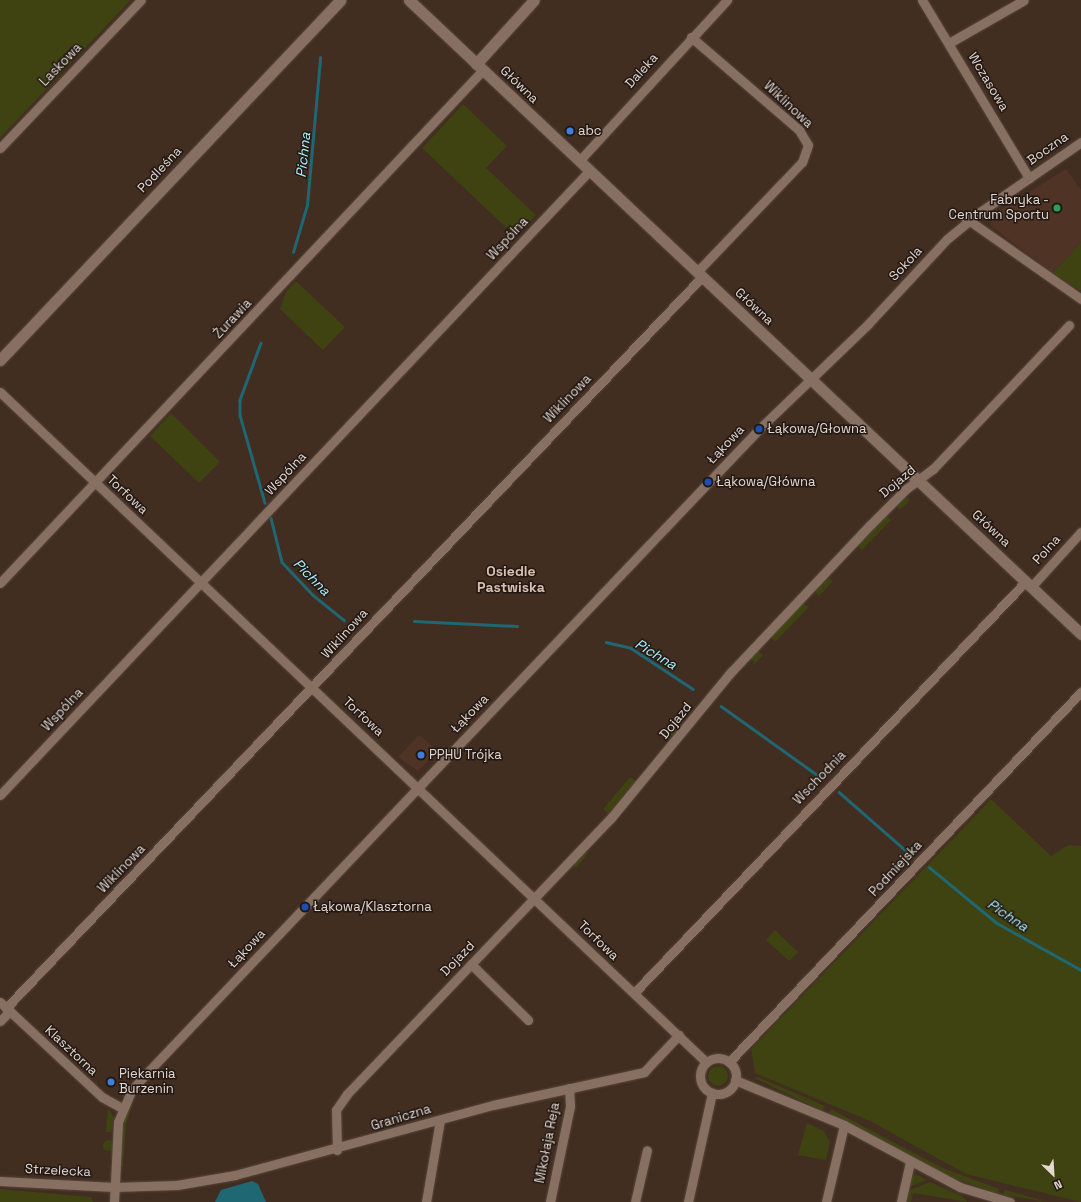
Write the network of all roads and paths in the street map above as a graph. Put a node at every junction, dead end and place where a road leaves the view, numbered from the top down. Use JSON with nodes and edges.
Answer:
{"nodes":[{"id":1,"x":141,"y":0,"type":"edge"},
{"id":2,"x":340,"y":0,"type":"edge"},
{"id":3,"x":409,"y":0,"type":"edge"},
{"id":4,"x":534,"y":0,"type":"edge"},
{"id":5,"x":727,"y":0,"type":"edge"},
{"id":6,"x":922,"y":0,"type":"edge"},
{"id":7,"x":1024,"y":0,"type":"edge"},
{"id":8,"x":691,"y":37,"type":"junction"},
{"id":9,"x":949,"y":43,"type":"junction"},
{"id":10,"x":480,"y":67,"type":"junction"},
{"id":11,"x":1081,"y":142,"type":"edge"},
{"id":12,"x":0,"y":148,"type":"edge"},
{"id":13,"x":579,"y":161,"type":"junction"},
{"id":14,"x":589,"y":171,"type":"junction"},
{"id":15,"x":1029,"y":178,"type":"junction"},
{"id":16,"x":966,"y":219,"type":"junction"},
{"id":17,"x":700,"y":275,"type":"junction"},
{"id":18,"x":1081,"y":299,"type":"edge"},
{"id":19,"x":1069,"y":325,"type":"dead end"},
{"id":20,"x":0,"y":360,"type":"edge"},
{"id":21,"x":810,"y":379,"type":"junction"},
{"id":22,"x":0,"y":392,"type":"edge"},
{"id":23,"x":918,"y":480,"type":"junction"},
{"id":24,"x":95,"y":483,"type":"junction"},
{"id":25,"x":1081,"y":532,"type":"edge"},
{"id":26,"x":0,"y":583,"type":"edge"},
{"id":27,"x":201,"y":583,"type":"junction"},
{"id":28,"x":1029,"y":583,"type":"junction"},
{"id":29,"x":1081,"y":634,"type":"edge"},
{"id":30,"x":313,"y":689,"type":"junction"},
{"id":31,"x":1081,"y":692,"type":"edge"},
{"id":32,"x":419,"y":787,"type":"junction"},
{"id":33,"x":0,"y":795,"type":"edge"},
{"id":34,"x":534,"y":898,"type":"junction"},
{"id":35,"x":471,"y":964,"type":"junction"},
{"id":36,"x":634,"y":993,"type":"junction"},
{"id":37,"x":5,"y":1007,"type":"edge"},
{"id":38,"x":528,"y":1020,"type":"dead end"},
{"id":39,"x":0,"y":1022,"type":"edge"},
{"id":40,"x":679,"y":1035,"type":"junction"},
{"id":41,"x":706,"y":1062,"type":"junction"},
{"id":42,"x":729,"y":1062,"type":"junction"},
{"id":43,"x":735,"y":1080,"type":"junction"},
{"id":44,"x":569,"y":1088,"type":"junction"},
{"id":45,"x":712,"y":1093,"type":"junction"},
{"id":46,"x":122,"y":1108,"type":"junction"},
{"id":47,"x":440,"y":1120,"type":"junction"},
{"id":48,"x":844,"y":1125,"type":"junction"},
{"id":49,"x":337,"y":1150,"type":"junction"},
{"id":50,"x":647,"y":1150,"type":"dead end"},
{"id":51,"x":910,"y":1162,"type":"junction"},
{"id":52,"x":0,"y":1181,"type":"edge"},
{"id":53,"x":114,"y":1187,"type":"junction"},
{"id":54,"x":977,"y":1198,"type":"edge"},
{"id":55,"x":114,"y":1202,"type":"edge"},
{"id":56,"x":426,"y":1202,"type":"edge"},
{"id":57,"x":550,"y":1202,"type":"edge"},
{"id":58,"x":635,"y":1202,"type":"edge"},
{"id":59,"x":688,"y":1202,"type":"edge"},
{"id":60,"x":826,"y":1202,"type":"edge"},
{"id":61,"x":902,"y":1202,"type":"edge"},
{"id":62,"x":1010,"y":1202,"type":"edge"}],
"edges":[{"from":1,"to":12,"type":"street","name":"Laskowa"},
{"from":2,"to":20,"type":"street","name":"Podleśna"},
{"from":3,"to":10,"type":"street","name":"Główna"},
{"from":4,"to":10,"type":"street"},
{"from":5,"to":8,"type":"street","name":"Daleka"},
{"from":6,"to":9,"type":"street","name":"Wczasowa"},
{"from":7,"to":9,"type":"street"},
{"from":8,"to":13,"type":"street","name":"Daleka"},
{"from":8,"to":17,"type":"street","name":"Wiklinowa"},
{"from":9,"to":15,"type":"street","name":"Wczasowa"},
{"from":10,"to":13,"type":"street","name":"Główna"},
{"from":10,"to":24,"type":"street","name":"Żurawia"},
{"from":11,"to":15,"type":"street","name":"Boczna"},
{"from":13,"to":14,"type":"street","name":"Główna"},
{"from":14,"to":17,"type":"street","name":"Główna"},
{"from":14,"to":27,"type":"street","name":"Wspólna"},
{"from":15,"to":16,"type":"street","name":"Sokola"},
{"from":16,"to":18,"type":"street"},
{"from":16,"to":21,"type":"street","name":"Sokola"},
{"from":17,"to":21,"type":"street","name":"Główna"},
{"from":17,"to":30,"type":"street","name":"Wiklinowa"},
{"from":19,"to":23,"type":"street","name":"Dojazd"},
{"from":21,"to":23,"type":"street","name":"Główna"},
{"from":21,"to":32,"type":"street","name":"Łąkowa"},
{"from":22,"to":24,"type":"street","name":"Torfowa"},
{"from":23,"to":28,"type":"street","name":"Główna"},
{"from":23,"to":34,"type":"street","name":"Dojazd"},
{"from":24,"to":26,"type":"street","name":"Żurawia"},
{"from":24,"to":27,"type":"street","name":"Torfowa"},
{"from":25,"to":28,"type":"street","name":"Polna"},
{"from":27,"to":30,"type":"street","name":"Torfowa"},
{"from":27,"to":33,"type":"street","name":"Wspólna"},
{"from":28,"to":29,"type":"street","name":"Główna"},
{"from":28,"to":36,"type":"street","name":"Wschodnia"},
{"from":30,"to":32,"type":"street","name":"Torfowa"},
{"from":30,"to":37,"type":"street","name":"Wiklinowa"},
{"from":31,"to":42,"type":"street","name":"Podmiejska"},
{"from":32,"to":34,"type":"street","name":"Torfowa"},
{"from":32,"to":46,"type":"street","name":"Łąkowa"},
{"from":34,"to":35,"type":"street","name":"Dojazd"},
{"from":34,"to":36,"type":"street","name":"Torfowa"},
{"from":35,"to":38,"type":"street"},
{"from":35,"to":49,"type":"street","name":"Dojazd"},
{"from":36,"to":40,"type":"street","name":"Torfowa"},
{"from":37,"to":39,"type":"street","name":"Wiklinowa"},
{"from":37,"to":46,"type":"street","name":"Klasztorna"},
{"from":40,"to":41,"type":"street","name":"Torfowa"},
{"from":40,"to":44,"type":"street","name":"Graniczna"},
{"from":41,"to":42,"type":"street"},
{"from":41,"to":45,"type":"street"},
{"from":42,"to":43,"type":"street"},
{"from":43,"to":45,"type":"street"},
{"from":43,"to":48,"type":"street"},
{"from":44,"to":47,"type":"street","name":"Graniczna"},
{"from":44,"to":57,"type":"street","name":"Mikołaja Reja"},
{"from":45,"to":59,"type":"street"},
{"from":46,"to":53,"type":"street"},
{"from":47,"to":49,"type":"street","name":"Graniczna"},
{"from":47,"to":56,"type":"street"},
{"from":48,"to":51,"type":"street"},
{"from":48,"to":60,"type":"street"},
{"from":49,"to":53,"type":"street","name":"Graniczna"},
{"from":50,"to":58,"type":"street"},
{"from":51,"to":54,"type":"street"},
{"from":51,"to":61,"type":"street"},
{"from":52,"to":53,"type":"street","name":"Strzelecka"},
{"from":53,"to":55,"type":"street"},
{"from":54,"to":62,"type":"street"}]}
